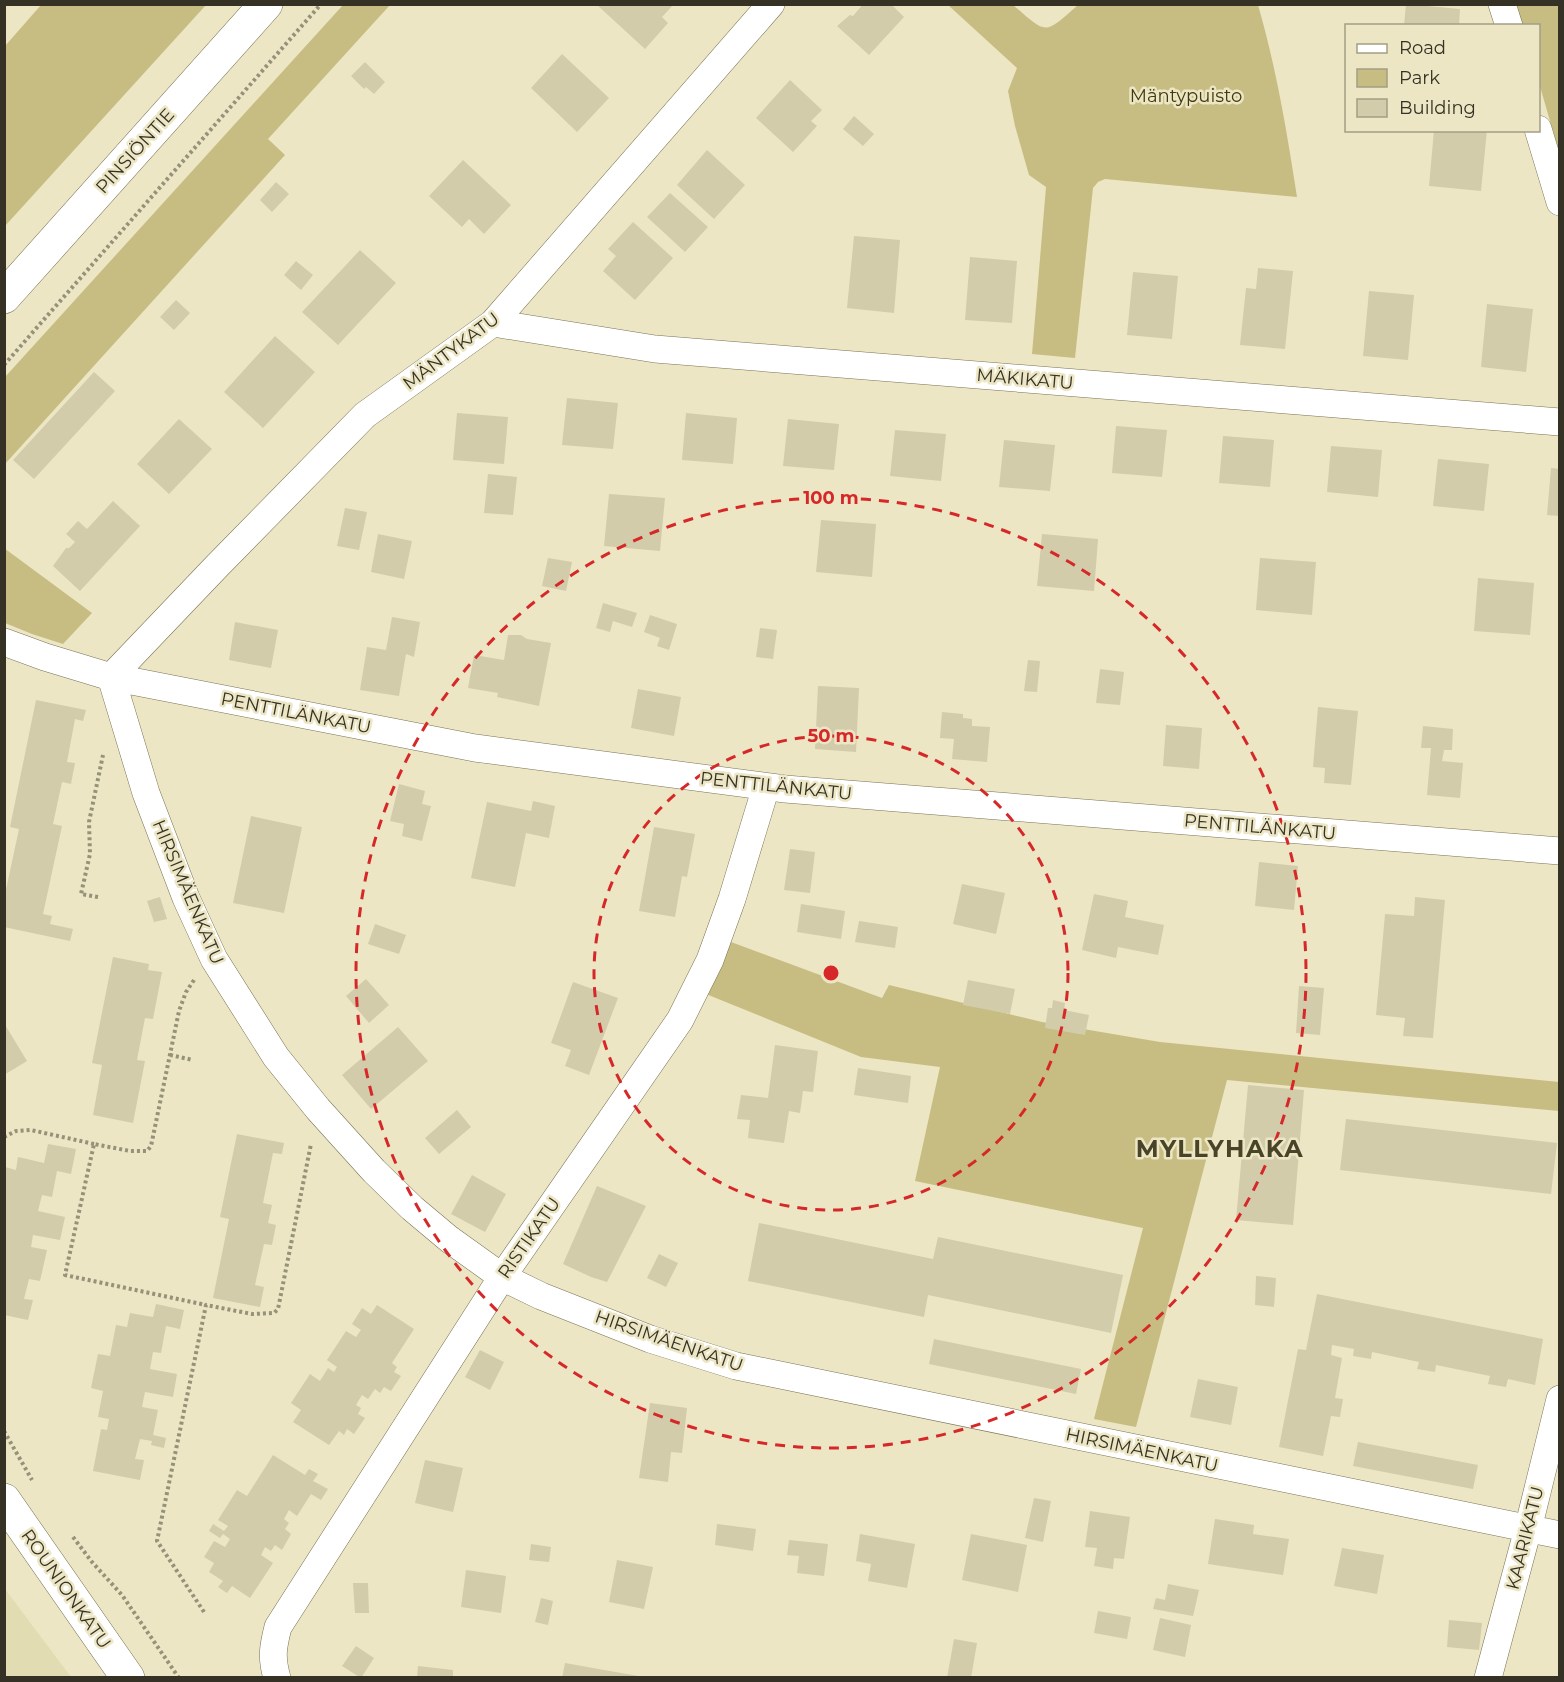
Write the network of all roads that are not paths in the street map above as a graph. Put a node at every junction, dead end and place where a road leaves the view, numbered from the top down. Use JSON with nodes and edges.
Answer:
{"nodes":[{"id":1,"x":266,"y":4,"type":"edge"},
{"id":2,"x":771,"y":4,"type":"edge"},
{"id":3,"x":1502,"y":4,"type":"edge"},
{"id":4,"x":1508,"y":24,"type":"edge"},
{"id":5,"x":1540,"y":132,"type":"edge"},
{"id":6,"x":1560,"y":202,"type":"edge"},
{"id":7,"x":4,"y":297,"type":"edge"},
{"id":8,"x":493,"y":323,"type":"junction"},
{"id":9,"x":1560,"y":422,"type":"edge"},
{"id":10,"x":4,"y":642,"type":"edge"},
{"id":11,"x":111,"y":677,"type":"junction"},
{"id":12,"x":765,"y":787,"type":"junction"},
{"id":13,"x":1560,"y":851,"type":"edge"},
{"id":14,"x":502,"y":1277,"type":"junction"},
{"id":15,"x":1560,"y":1399,"type":"edge"},
{"id":16,"x":4,"y":1500,"type":"edge"},
{"id":17,"x":1528,"y":1529,"type":"junction"},
{"id":18,"x":1560,"y":1535,"type":"edge"},
{"id":19,"x":128,"y":1677,"type":"edge"},
{"id":20,"x":277,"y":1677,"type":"edge"},
{"id":21,"x":1488,"y":1677,"type":"edge"}],
"edges":[{"from":1,"to":7,"type":"main road","name":"PINSIÖNTIE"},
{"from":2,"to":8,"type":"street","name":"MÄNTYKATU"},
{"from":3,"to":4,"type":"street"},
{"from":5,"to":6,"type":"street"},
{"from":8,"to":9,"type":"street","name":"MÄKIKATU"},
{"from":8,"to":11,"type":"street","name":"MÄNTYKATU"},
{"from":10,"to":11,"type":"street","name":"PENTTILÄNKATU"},
{"from":11,"to":12,"type":"street","name":"PENTTILÄNKATU"},
{"from":11,"to":14,"type":"street","name":"HIRSIMÄENKATU"},
{"from":12,"to":13,"type":"street","name":"PENTTILÄNKATU"},
{"from":12,"to":14,"type":"street","name":"RISTIKATU"},
{"from":14,"to":17,"type":"street","name":"HIRSIMÄENKATU"},
{"from":14,"to":20,"type":"street","name":"RISTIKATU"},
{"from":15,"to":17,"type":"street","name":"KAARIKATU"},
{"from":16,"to":19,"type":"main road","name":"ROUNIONKATU"},
{"from":17,"to":18,"type":"street","name":"HIRSIMÄENKATU"},
{"from":17,"to":21,"type":"street","name":"KAARIKATU"}]}
